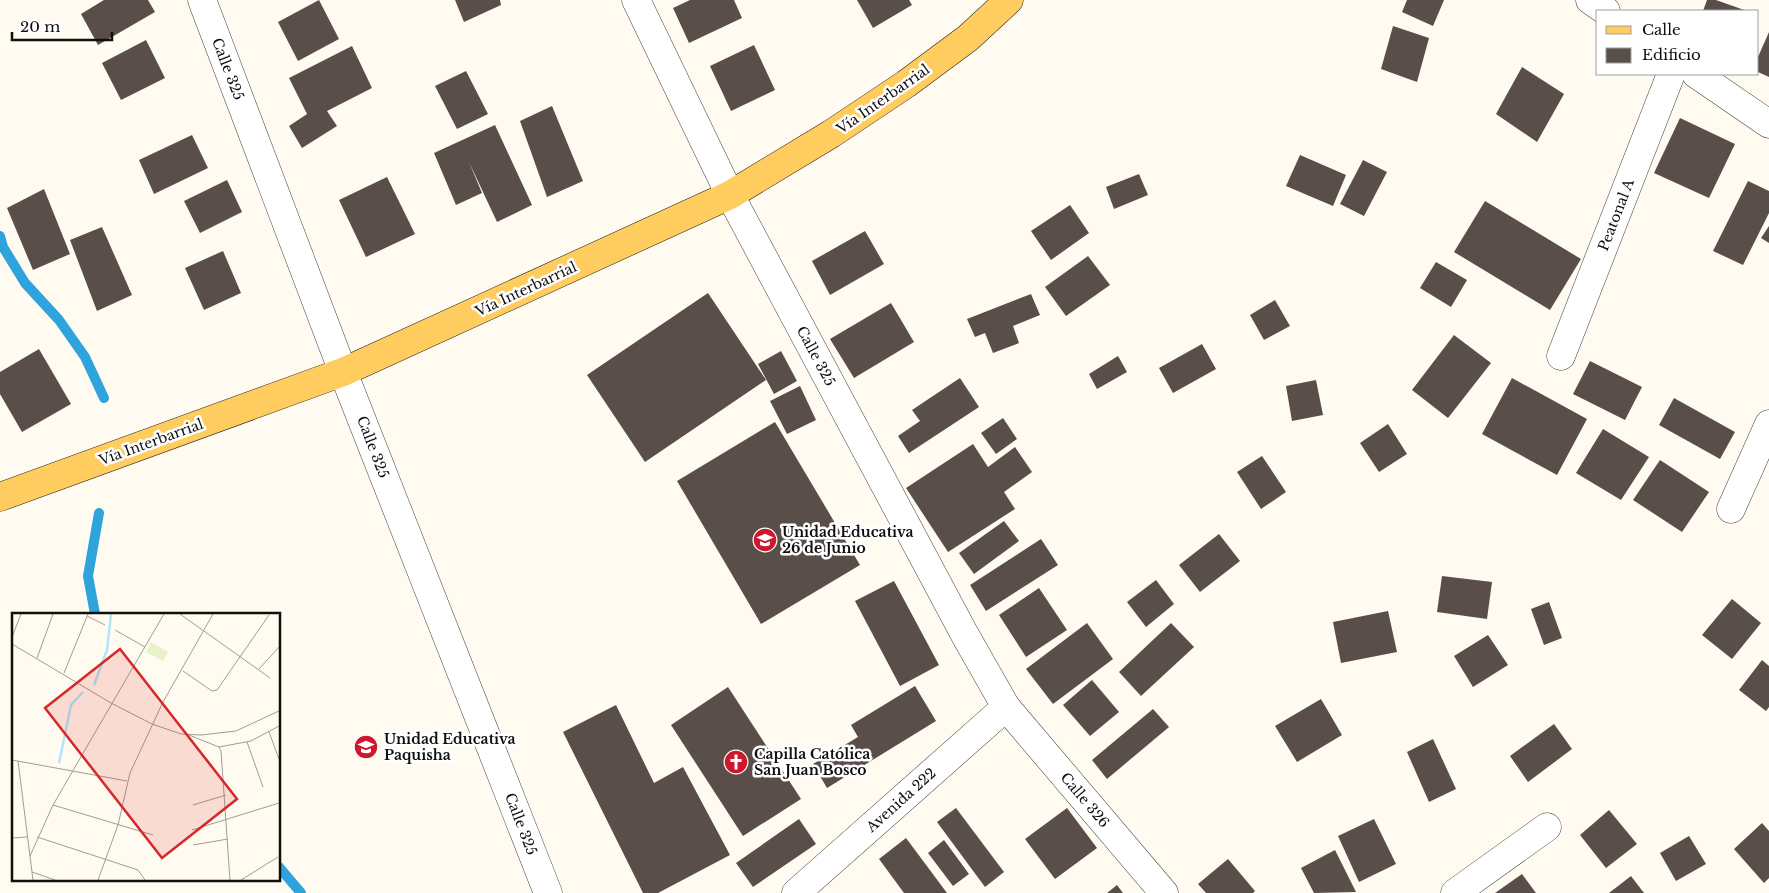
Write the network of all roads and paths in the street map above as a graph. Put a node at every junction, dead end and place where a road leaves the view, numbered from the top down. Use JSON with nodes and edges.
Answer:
{"nodes":[{"id":1,"x":202,"y":0,"type":"edge"},
{"id":2,"x":636,"y":0,"type":"edge"},
{"id":3,"x":1009,"y":0,"type":"edge"},
{"id":4,"x":1590,"y":0,"type":"edge"},
{"id":5,"x":1605,"y":10,"type":"edge"},
{"id":6,"x":1671,"y":75,"type":"edge"},
{"id":7,"x":1697,"y":75,"type":"edge"},
{"id":8,"x":1769,"y":124,"type":"edge"},
{"id":9,"x":730,"y":195,"type":"junction"},
{"id":10,"x":1561,"y":356,"type":"dead end"},
{"id":11,"x":343,"y":372,"type":"junction"},
{"id":12,"x":1769,"y":424,"type":"edge"},
{"id":13,"x":0,"y":497,"type":"edge"},
{"id":14,"x":1732,"y":509,"type":"dead end"},
{"id":15,"x":1006,"y":707,"type":"junction"},
{"id":16,"x":1547,"y":827,"type":"dead end"},
{"id":17,"x":548,"y":893,"type":"edge"},
{"id":18,"x":796,"y":893,"type":"edge"},
{"id":19,"x":1164,"y":893,"type":"edge"},
{"id":20,"x":1455,"y":893,"type":"edge"}],
"edges":[{"from":1,"to":11,"type":"street","name":"Calle 325"},
{"from":2,"to":9,"type":"street","name":"Calle 325"},
{"from":3,"to":9,"type":"main road","name":"Vía Interbarrial"},
{"from":4,"to":5,"type":"street"},
{"from":6,"to":10,"type":"street","name":"Peatonal A"},
{"from":7,"to":8,"type":"street"},
{"from":9,"to":11,"type":"main road","name":"Vía Interbarrial"},
{"from":9,"to":15,"type":"street","name":"Calle 325"},
{"from":11,"to":13,"type":"main road","name":"Vía Interbarrial"},
{"from":11,"to":17,"type":"street","name":"Calle 325"},
{"from":12,"to":14,"type":"street"},
{"from":15,"to":18,"type":"street","name":"Avenida 222"},
{"from":15,"to":19,"type":"street","name":"Calle 326"},
{"from":16,"to":20,"type":"street"}]}
